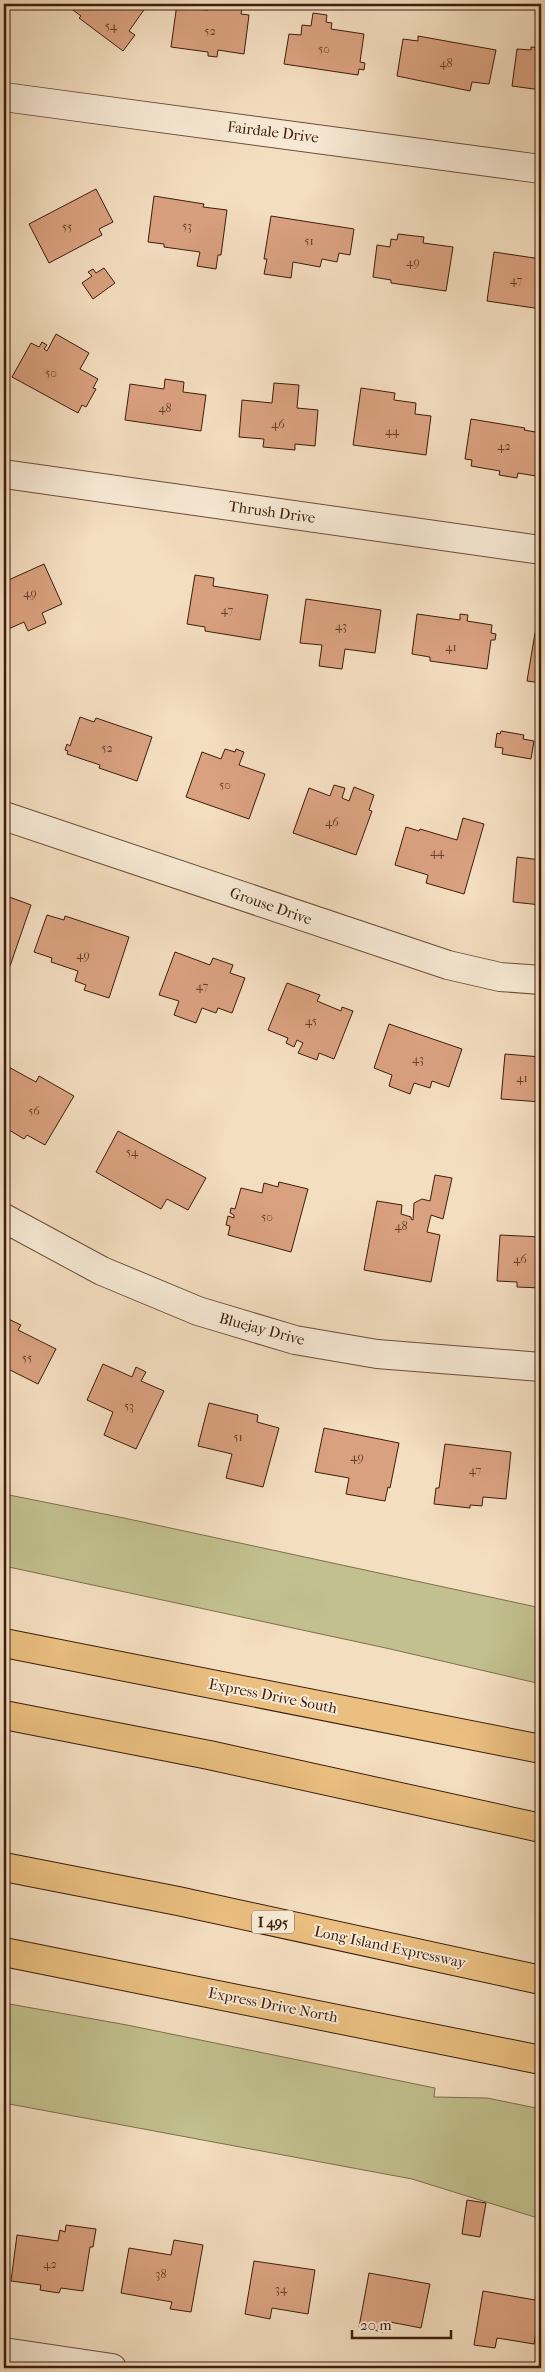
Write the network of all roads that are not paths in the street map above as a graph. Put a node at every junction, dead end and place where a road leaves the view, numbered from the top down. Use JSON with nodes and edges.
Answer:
{"nodes":[{"id":1,"x":4,"y":97,"type":"edge"},
{"id":2,"x":541,"y":169,"type":"edge"},
{"id":3,"x":4,"y":474,"type":"edge"},
{"id":4,"x":541,"y":550,"type":"edge"},
{"id":5,"x":4,"y":816,"type":"edge"},
{"id":6,"x":541,"y":980,"type":"edge"},
{"id":7,"x":4,"y":1218,"type":"edge"},
{"id":8,"x":541,"y":1367,"type":"edge"},
{"id":9,"x":4,"y":1643,"type":"edge"},
{"id":10,"x":4,"y":1715,"type":"edge"},
{"id":11,"x":541,"y":1749,"type":"edge"},
{"id":12,"x":541,"y":1828,"type":"edge"},
{"id":13,"x":4,"y":1867,"type":"edge"},
{"id":14,"x":4,"y":1952,"type":"edge"},
{"id":15,"x":541,"y":1980,"type":"edge"},
{"id":16,"x":541,"y":2060,"type":"edge"},
{"id":17,"x":4,"y":2352,"type":"edge"},
{"id":18,"x":112,"y":2368,"type":"edge"}],
"edges":[{"from":1,"to":2,"type":"street","name":"Fairdale Drive"},
{"from":3,"to":4,"type":"street","name":"Thrush Drive"},
{"from":5,"to":6,"type":"street","name":"Grouse Drive"},
{"from":7,"to":8,"type":"street","name":"Bluejay Drive"},
{"from":9,"to":11,"type":"highway","name":"Express Drive South"},
{"from":10,"to":12,"type":"highway"},
{"from":13,"to":15,"type":"highway","name":"Long Island Expressway","number":"I 495"},
{"from":14,"to":16,"type":"highway","name":"Express Drive North"},
{"from":17,"to":18,"type":"street"}]}
